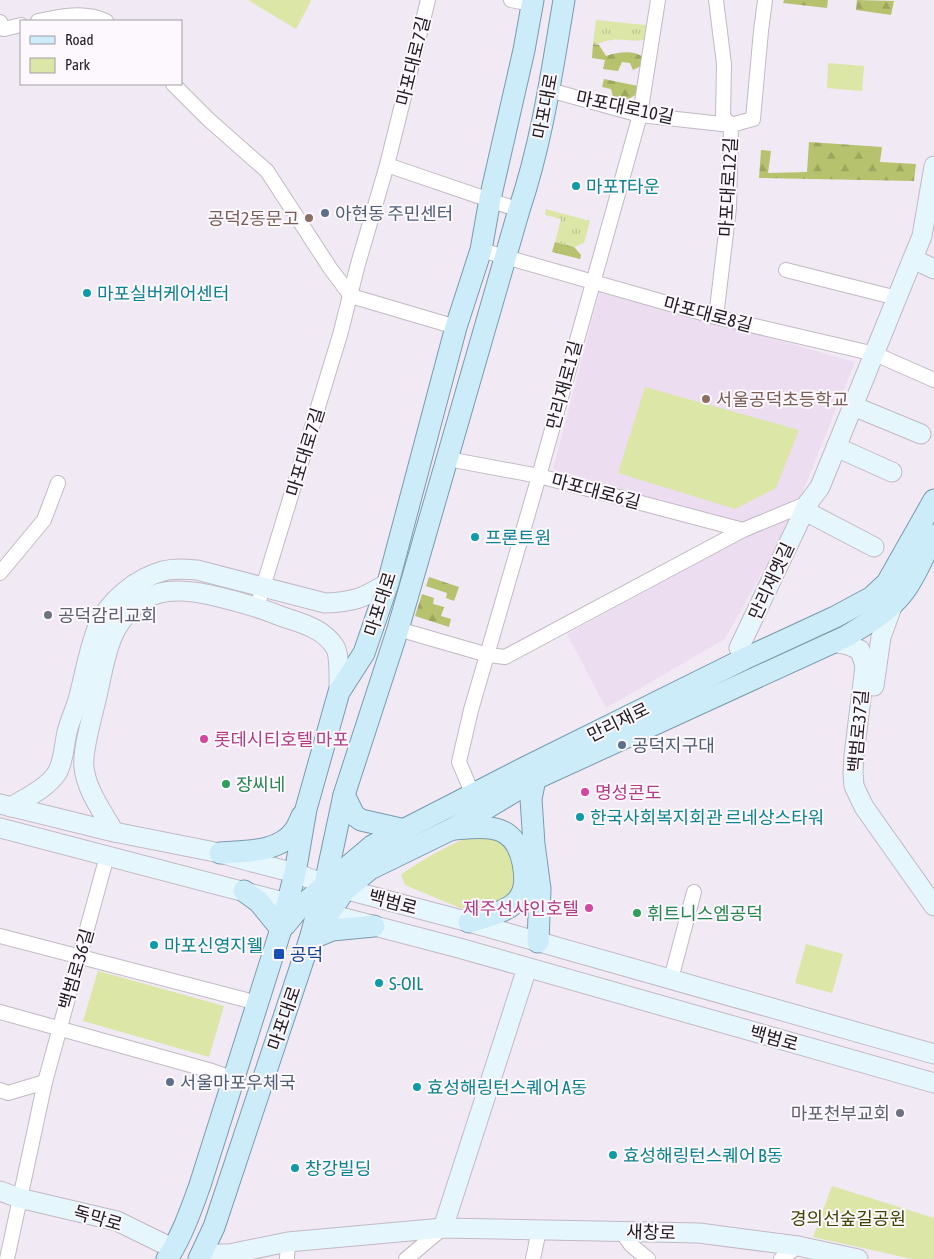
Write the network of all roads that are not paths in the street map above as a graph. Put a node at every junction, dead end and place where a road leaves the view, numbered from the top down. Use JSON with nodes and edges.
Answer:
{"nodes":[{"id":1,"x":428,"y":0,"type":"edge"},
{"id":2,"x":511,"y":0,"type":"edge"},
{"id":3,"x":564,"y":0,"type":"edge"},
{"id":4,"x":658,"y":0,"type":"edge"},
{"id":5,"x":716,"y":0,"type":"edge"},
{"id":6,"x":766,"y":0,"type":"edge"},
{"id":7,"x":532,"y":2,"type":"edge"},
{"id":8,"x":44,"y":20,"type":"edge"},
{"id":9,"x":103,"y":20,"type":"edge"},
{"id":10,"x":0,"y":22,"type":"edge"},
{"id":11,"x":20,"y":25,"type":"edge"},
{"id":12,"x":174,"y":85,"type":"edge"},
{"id":13,"x":549,"y":90,"type":"junction"},
{"id":14,"x":640,"y":115,"type":"junction"},
{"id":15,"x":731,"y":125,"type":"junction"},
{"id":16,"x":387,"y":165,"type":"junction"},
{"id":17,"x":934,"y":166,"type":"edge"},
{"id":18,"x":490,"y":199,"type":"junction"},
{"id":19,"x":519,"y":210,"type":"junction"},
{"id":20,"x":481,"y":250,"type":"junction"},
{"id":21,"x":506,"y":257,"type":"junction"},
{"id":22,"x":913,"y":259,"type":"junction"},
{"id":23,"x":934,"y":269,"type":"edge"},
{"id":24,"x":786,"y":270,"type":"dead end"},
{"id":25,"x":593,"y":282,"type":"junction"},
{"id":26,"x":351,"y":296,"type":"junction"},
{"id":27,"x":897,"y":298,"type":"junction"},
{"id":28,"x":716,"y":318,"type":"junction"},
{"id":29,"x":456,"y":327,"type":"junction"},
{"id":30,"x":874,"y":354,"type":"junction"},
{"id":31,"x":934,"y":380,"type":"edge"},
{"id":32,"x":853,"y":406,"type":"junction"},
{"id":33,"x":921,"y":434,"type":"dead end"},
{"id":34,"x":836,"y":446,"type":"junction"},
{"id":35,"x":448,"y":459,"type":"junction"},
{"id":36,"x":892,"y":472,"type":"dead end"},
{"id":37,"x":539,"y":476,"type":"junction"},
{"id":38,"x":58,"y":483,"type":"dead end"},
{"id":39,"x":934,"y":500,"type":"edge"},
{"id":40,"x":808,"y":504,"type":"junction"},
{"id":41,"x":743,"y":530,"type":"junction"},
{"id":42,"x":934,"y":535,"type":"edge"},
{"id":43,"x":874,"y":547,"type":"dead end"},
{"id":44,"x":0,"y":573,"type":"edge"},
{"id":45,"x":902,"y":576,"type":"junction"},
{"id":46,"x":388,"y":583,"type":"junction"},
{"id":47,"x":264,"y":586,"type":"junction"},
{"id":48,"x":893,"y":604,"type":"junction"},
{"id":49,"x":257,"y":607,"type":"junction"},
{"id":50,"x":398,"y":629,"type":"junction"},
{"id":51,"x":832,"y":642,"type":"junction"},
{"id":52,"x":488,"y":655,"type":"junction"},
{"id":53,"x":744,"y":659,"type":"junction"},
{"id":54,"x":339,"y":692,"type":"junction"},
{"id":55,"x":535,"y":778,"type":"junction"},
{"id":56,"x":344,"y":795,"type":"junction"},
{"id":57,"x":473,"y":795,"type":"junction"},
{"id":58,"x":6,"y":806,"type":"edge"},
{"id":59,"x":306,"y":809,"type":"junction"},
{"id":60,"x":0,"y":828,"type":"edge"},
{"id":61,"x":405,"y":830,"type":"junction"},
{"id":62,"x":452,"y":830,"type":"junction"},
{"id":63,"x":114,"y":832,"type":"junction"},
{"id":64,"x":220,"y":853,"type":"junction"},
{"id":65,"x":107,"y":856,"type":"junction"},
{"id":66,"x":295,"y":873,"type":"junction"},
{"id":67,"x":934,"y":886,"type":"edge"},
{"id":68,"x":335,"y":887,"type":"junction"},
{"id":69,"x":244,"y":891,"type":"junction"},
{"id":70,"x":694,"y":892,"type":"dead end"},
{"id":71,"x":934,"y":906,"type":"edge"},
{"id":72,"x":309,"y":909,"type":"junction"},
{"id":73,"x":469,"y":922,"type":"junction"},
{"id":74,"x":374,"y":926,"type":"junction"},
{"id":75,"x":281,"y":930,"type":"junction"},
{"id":76,"x":0,"y":936,"type":"edge"},
{"id":77,"x":310,"y":939,"type":"junction"},
{"id":78,"x":538,"y":942,"type":"junction"},
{"id":79,"x":80,"y":956,"type":"junction"},
{"id":80,"x":527,"y":968,"type":"junction"},
{"id":81,"x":671,"y":979,"type":"junction"},
{"id":82,"x":258,"y":1003,"type":"junction"},
{"id":83,"x":0,"y":1012,"type":"edge"},
{"id":84,"x":815,"y":1020,"type":"junction"},
{"id":85,"x":60,"y":1028,"type":"junction"},
{"id":86,"x":809,"y":1048,"type":"junction"},
{"id":87,"x":934,"y":1054,"type":"edge"},
{"id":88,"x":235,"y":1078,"type":"junction"},
{"id":89,"x":45,"y":1082,"type":"junction"},
{"id":90,"x":934,"y":1082,"type":"edge"},
{"id":91,"x":0,"y":1090,"type":"edge"},
{"id":92,"x":0,"y":1191,"type":"edge"},
{"id":93,"x":19,"y":1198,"type":"junction"},
{"id":94,"x":443,"y":1228,"type":"junction"},
{"id":95,"x":539,"y":1230,"type":"junction"},
{"id":96,"x":621,"y":1231,"type":"junction"},
{"id":97,"x":798,"y":1246,"type":"junction"},
{"id":98,"x":288,"y":1250,"type":"edge"},
{"id":99,"x":170,"y":1254,"type":"edge"},
{"id":100,"x":200,"y":1257,"type":"edge"},
{"id":101,"x":7,"y":1259,"type":"edge"},
{"id":102,"x":406,"y":1259,"type":"edge"},
{"id":103,"x":533,"y":1259,"type":"edge"},
{"id":104,"x":648,"y":1259,"type":"edge"},
{"id":105,"x":781,"y":1259,"type":"edge"},
{"id":106,"x":858,"y":1259,"type":"edge"}],
"edges":[{"from":1,"to":16,"type":"street","name":"마포대로7길"},
{"from":2,"to":7,"type":"street","name":"마포대로"},
{"from":3,"to":13,"type":"main road","name":"마포대로"},
{"from":4,"to":14,"type":"street","name":"만리재로1길"},
{"from":5,"to":15,"type":"street","name":"마포대로12길"},
{"from":6,"to":15,"type":"street"},
{"from":7,"to":18,"type":"main road","name":"마포대로"},
{"from":8,"to":9,"type":"street"},
{"from":10,"to":11,"type":"street"},
{"from":12,"to":26,"type":"street"},
{"from":13,"to":14,"type":"street","name":"마포대로10길"},
{"from":13,"to":19,"type":"main road","name":"마포대로"},
{"from":14,"to":15,"type":"street","name":"마포대로10길"},
{"from":14,"to":25,"type":"street","name":"만리재로1길"},
{"from":15,"to":28,"type":"street","name":"마포대로12길"},
{"from":16,"to":18,"type":"street"},
{"from":16,"to":26,"type":"street","name":"마포대로7길"},
{"from":17,"to":22,"type":"main road","name":"만리재옛길"},
{"from":18,"to":19,"type":"street"},
{"from":18,"to":20,"type":"main road","name":"마포대로"},
{"from":19,"to":21,"type":"main road","name":"마포대로"},
{"from":20,"to":21,"type":"street","name":"마포대로8길"},
{"from":20,"to":29,"type":"main road","name":"마포대로"},
{"from":21,"to":25,"type":"street","name":"마포대로8길"},
{"from":21,"to":35,"type":"main road","name":"마포대로"},
{"from":22,"to":23,"type":"main road"},
{"from":22,"to":27,"type":"main road","name":"만리재옛길"},
{"from":24,"to":27,"type":"street"},
{"from":25,"to":28,"type":"street","name":"마포대로8길"},
{"from":25,"to":37,"type":"street","name":"만리재로1길"},
{"from":26,"to":29,"type":"street"},
{"from":26,"to":47,"type":"street","name":"마포대로7길"},
{"from":27,"to":30,"type":"main road","name":"만리재옛길"},
{"from":28,"to":30,"type":"street","name":"마포대로8길"},
{"from":29,"to":46,"type":"main road","name":"마포대로"},
{"from":30,"to":31,"type":"street","name":"마포대로8길"},
{"from":30,"to":32,"type":"main road","name":"만리재옛길"},
{"from":32,"to":33,"type":"main road"},
{"from":32,"to":34,"type":"main road","name":"만리재옛길"},
{"from":34,"to":36,"type":"main road"},
{"from":34,"to":40,"type":"main road","name":"만리재옛길"},
{"from":35,"to":37,"type":"street","name":"마포대로6길"},
{"from":35,"to":50,"type":"main road","name":"마포대로"},
{"from":37,"to":41,"type":"street","name":"마포대로6길"},
{"from":37,"to":52,"type":"street","name":"만리재로1길"},
{"from":38,"to":44,"type":"street"},
{"from":39,"to":45,"type":"main road","name":"만리재로"},
{"from":40,"to":41,"type":"street"},
{"from":40,"to":43,"type":"main road"},
{"from":40,"to":53,"type":"main road","name":"만리재옛길"},
{"from":41,"to":52,"type":"street"},
{"from":42,"to":45,"type":"main road","name":"만리재로"},
{"from":45,"to":48,"type":"main road","name":"만리재로"},
{"from":45,"to":53,"type":"main road","name":"만리재로"},
{"from":46,"to":47,"type":"main road","name":"백범로"},
{"from":46,"to":54,"type":"main road","name":"마포대로"},
{"from":47,"to":49,"type":"street","name":"마포대로7길"},
{"from":47,"to":58,"type":"main road","name":"백범로"},
{"from":48,"to":51,"type":"main road","name":"만리재로"},
{"from":48,"to":67,"type":"main road","name":"백범로37길"},
{"from":49,"to":54,"type":"main road"},
{"from":49,"to":63,"type":"main road"},
{"from":50,"to":52,"type":"street","name":"마포대로"},
{"from":50,"to":56,"type":"main road","name":"마포대로"},
{"from":51,"to":55,"type":"main road","name":"만리재로"},
{"from":51,"to":71,"type":"main road","name":"백범로37길"},
{"from":52,"to":57,"type":"street","name":"만리재로1길"},
{"from":53,"to":57,"type":"main road","name":"만리재로"},
{"from":54,"to":59,"type":"main road","name":"마포대로"},
{"from":55,"to":62,"type":"main road","name":"만리재로"},
{"from":55,"to":78,"type":"main road"},
{"from":56,"to":61,"type":"main road"},
{"from":56,"to":68,"type":"main road","name":"마포대로"},
{"from":57,"to":61,"type":"main road","name":"만리재로"},
{"from":58,"to":63,"type":"main road","name":"백범로"},
{"from":59,"to":64,"type":"main road"},
{"from":59,"to":66,"type":"main road","name":"마포대로"},
{"from":60,"to":65,"type":"main road","name":"백범로"},
{"from":61,"to":68,"type":"main road","name":"만리재로"},
{"from":62,"to":68,"type":"main road","name":"만리재로"},
{"from":62,"to":73,"type":"main road"},
{"from":63,"to":64,"type":"main road","name":"백범로"},
{"from":64,"to":66,"type":"main road","name":"백범로"},
{"from":65,"to":69,"type":"main road","name":"백범로"},
{"from":65,"to":79,"type":"street","name":"백범로36길"},
{"from":66,"to":68,"type":"main road","name":"백범로"},
{"from":66,"to":72,"type":"main road","name":"마포대로"},
{"from":68,"to":72,"type":"main road","name":"마포대로"},
{"from":68,"to":73,"type":"main road","name":"백범로"},
{"from":69,"to":72,"type":"main road","name":"백범로"},
{"from":69,"to":75,"type":"main road"},
{"from":70,"to":81,"type":"street"},
{"from":72,"to":74,"type":"main road","name":"백범로"},
{"from":72,"to":75,"type":"main road","name":"마포대로"},
{"from":72,"to":77,"type":"main road","name":"마포대로"},
{"from":73,"to":78,"type":"main road","name":"백범로"},
{"from":74,"to":77,"type":"main road"},
{"from":74,"to":80,"type":"main road","name":"백범로"},
{"from":75,"to":82,"type":"main road","name":"마포대로"},
{"from":76,"to":79,"type":"street","name":"마포대로"},
{"from":77,"to":100,"type":"main road","name":"마포대로"},
{"from":78,"to":81,"type":"main road","name":"백범로"},
{"from":79,"to":82,"type":"street","name":"마포대로"},
{"from":79,"to":85,"type":"street","name":"백범로36길"},
{"from":80,"to":86,"type":"main road","name":"백범로"},
{"from":80,"to":94,"type":"main road"},
{"from":81,"to":84,"type":"main road","name":"백범로"},
{"from":82,"to":88,"type":"main road","name":"마포대로"},
{"from":83,"to":85,"type":"street"},
{"from":84,"to":86,"type":"main road"},
{"from":84,"to":87,"type":"main road","name":"백범로"},
{"from":85,"to":88,"type":"street"},
{"from":85,"to":89,"type":"street","name":"백범로36길"},
{"from":86,"to":90,"type":"main road","name":"백범로"},
{"from":88,"to":99,"type":"main road","name":"마포대로"},
{"from":89,"to":91,"type":"street"},
{"from":89,"to":93,"type":"street","name":"백범로36길"},
{"from":92,"to":93,"type":"main road","name":"독막로"},
{"from":93,"to":99,"type":"main road","name":"독막로"},
{"from":93,"to":101,"type":"street"},
{"from":94,"to":95,"type":"main road","name":"새창로"},
{"from":94,"to":98,"type":"main road","name":"새창로"},
{"from":94,"to":102,"type":"street"},
{"from":95,"to":96,"type":"main road","name":"새창로"},
{"from":95,"to":103,"type":"street"},
{"from":96,"to":97,"type":"main road","name":"새창로"},
{"from":96,"to":104,"type":"street"},
{"from":97,"to":105,"type":"street"},
{"from":97,"to":106,"type":"main road","name":"새창로"},
{"from":98,"to":100,"type":"main road","name":"새창로"}]}
